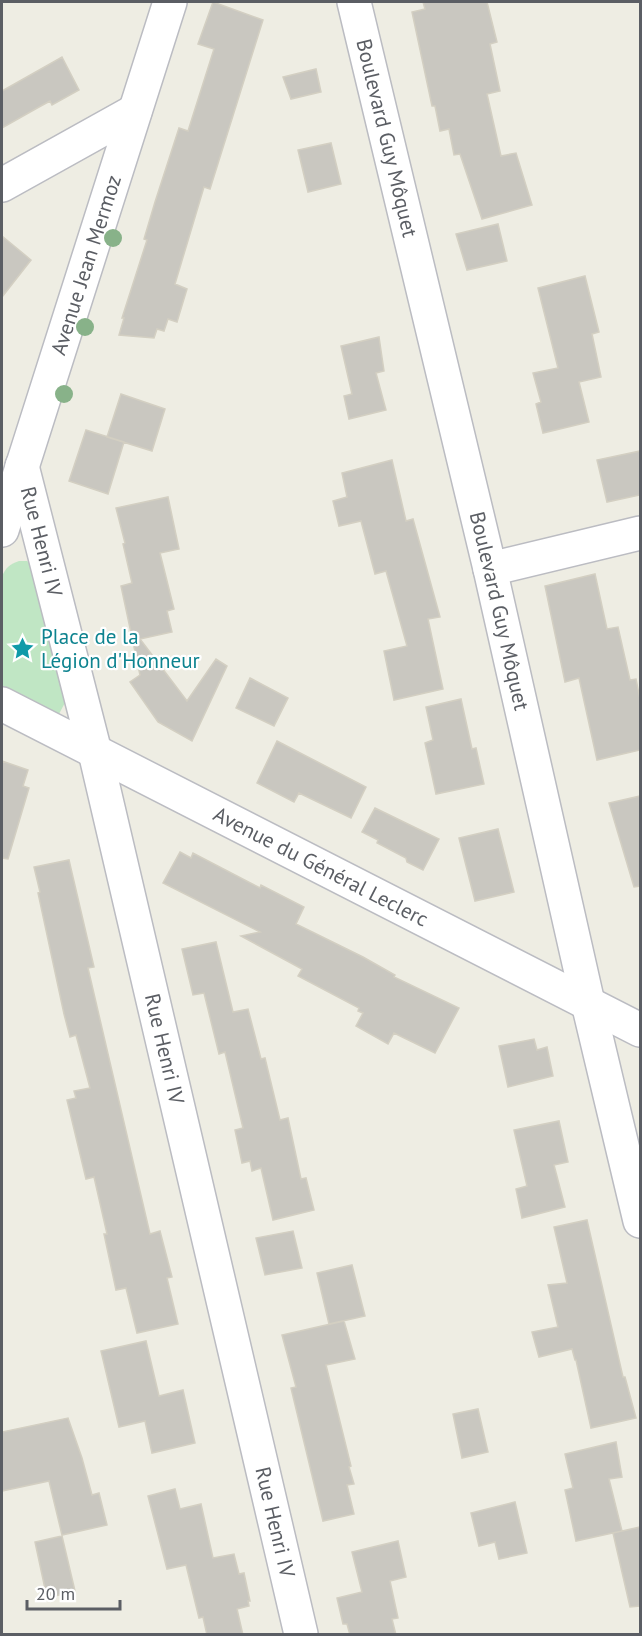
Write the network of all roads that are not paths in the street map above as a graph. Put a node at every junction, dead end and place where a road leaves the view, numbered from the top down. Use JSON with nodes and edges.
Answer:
{"nodes":[{"id":1,"x":170,"y":2,"type":"edge"},
{"id":2,"x":354,"y":2,"type":"edge"},
{"id":3,"x":135,"y":111,"type":"junction"},
{"id":4,"x":2,"y":185,"type":"edge"},
{"id":5,"x":22,"y":466,"type":"junction"},
{"id":6,"x":2,"y":530,"type":"edge"},
{"id":7,"x":640,"y":533,"type":"edge"},
{"id":8,"x":490,"y":569,"type":"junction"},
{"id":9,"x":2,"y":704,"type":"edge"},
{"id":10,"x":94,"y":752,"type":"junction"},
{"id":11,"x":588,"y":1003,"type":"junction"},
{"id":12,"x":640,"y":1030,"type":"edge"},
{"id":13,"x":640,"y":1221,"type":"edge"},
{"id":14,"x":301,"y":1635,"type":"edge"}],
"edges":[{"from":1,"to":3,"type":"street","name":"Avenue Jean Mermoz"},
{"from":2,"to":8,"type":"street","name":"Boulevard Guy Môquet"},
{"from":3,"to":4,"type":"street"},
{"from":3,"to":5,"type":"street","name":"Avenue Jean Mermoz"},
{"from":5,"to":6,"type":"street","name":"Avenue Jean Mermoz"},
{"from":5,"to":10,"type":"street","name":"Rue Henri IV"},
{"from":7,"to":8,"type":"street"},
{"from":8,"to":11,"type":"street","name":"Boulevard Guy Môquet"},
{"from":9,"to":10,"type":"street","name":"Avenue du Général Leclerc"},
{"from":10,"to":11,"type":"street","name":"Avenue du Général Leclerc"},
{"from":10,"to":14,"type":"street","name":"Rue Henri IV"},
{"from":11,"to":12,"type":"street","name":"Avenue du Général Leclerc"},
{"from":11,"to":13,"type":"street","name":"Boulevard Guy Môquet"}]}
